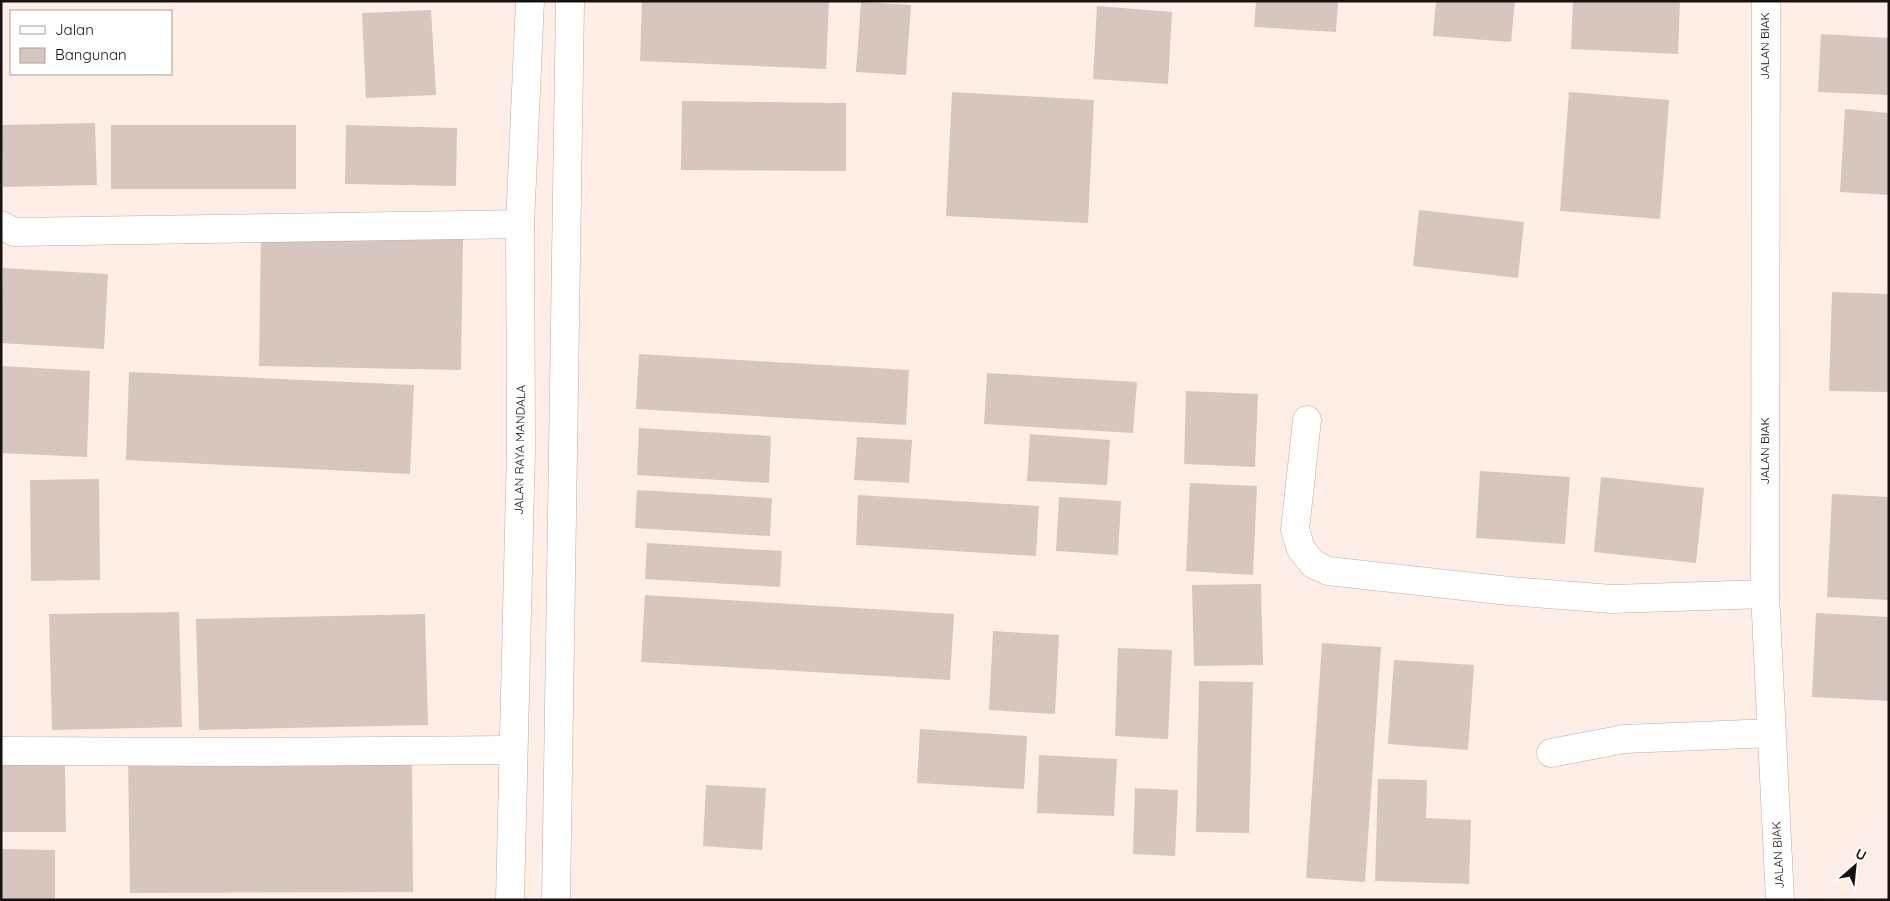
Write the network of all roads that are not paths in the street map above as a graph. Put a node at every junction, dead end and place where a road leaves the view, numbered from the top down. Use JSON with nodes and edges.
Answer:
{"nodes":[{"id":1,"x":1766,"y":1,"type":"edge"},
{"id":2,"x":530,"y":4,"type":"edge"},
{"id":3,"x":570,"y":4,"type":"edge"},
{"id":4,"x":520,"y":224,"type":"junction"},
{"id":5,"x":1,"y":225,"type":"edge"},
{"id":6,"x":1307,"y":420,"type":"dead end"},
{"id":7,"x":1766,"y":594,"type":"junction"},
{"id":8,"x":1772,"y":733,"type":"junction"},
{"id":9,"x":513,"y":750,"type":"junction"},
{"id":10,"x":1,"y":751,"type":"edge"},
{"id":11,"x":1551,"y":753,"type":"dead end"},
{"id":12,"x":510,"y":900,"type":"edge"},
{"id":13,"x":556,"y":900,"type":"edge"},
{"id":14,"x":1780,"y":900,"type":"edge"}],
"edges":[{"from":1,"to":7,"type":"main road","name":"JALAN BIAK"},
{"from":2,"to":3,"type":"main road"},
{"from":2,"to":4,"type":"main road","name":"JALAN RAYA MANDALA"},
{"from":3,"to":13,"type":"main road"},
{"from":4,"to":5,"type":"main road"},
{"from":4,"to":9,"type":"main road","name":"JALAN RAYA MANDALA"},
{"from":6,"to":7,"type":"main road"},
{"from":7,"to":8,"type":"main road","name":"JALAN BIAK"},
{"from":8,"to":11,"type":"main road"},
{"from":8,"to":14,"type":"main road","name":"JALAN BIAK"},
{"from":9,"to":10,"type":"main road"},
{"from":9,"to":12,"type":"main road","name":"JALAN RAYA MANDALA"}]}
